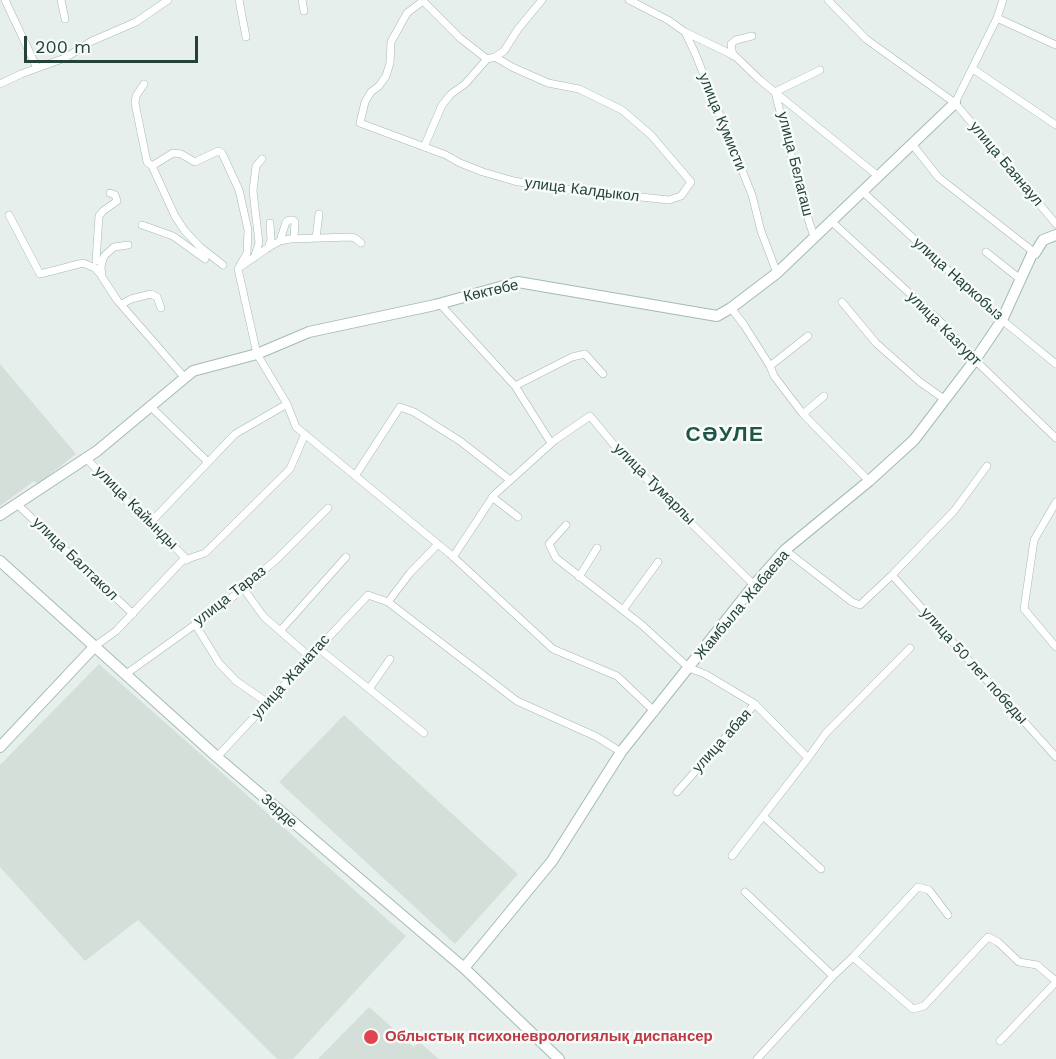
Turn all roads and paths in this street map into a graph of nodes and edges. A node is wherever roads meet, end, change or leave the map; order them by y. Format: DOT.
graph roads {
  1 [pos="5,0"];
  2 [pos="61,0"];
  3 [pos="168,0"];
  4 [pos="239,0"];
  5 [pos="302,0"];
  6 [pos="542,0"];
  7 [pos="629,0"];
  8 [pos="828,0"];
  9 [pos="1003,0"];
  10 [pos="423,1"];
  11 [pos="304,11"];
  12 [pos="997,18"];
  13 [pos="65,19"];
  14 [pos="685,32"];
  15 [pos="752,36"];
  16 [pos="246,37"];
  17 [pos="1056,45"];
  18 [pos="733,56"];
  19 [pos="495,57"];
  20 [pos="487,59"];
  21 [pos="37,68"];
  22 [pos="973,69"];
  23 [pos="820,70"];
  24 [pos="0,84"];
  25 [pos="144,84"];
  26 [pos="776,92"];
  27 [pos="955,103"];
  28 [pos="1056,125"];
  29 [pos="912,144"];
  30 [pos="424,147"];
  31 [pos="262,159"];
  32 [pos="152,166"];
  33 [pos="879,176"];
  34 [pos="862,191"];
  35 [pos="110,193"];
  36 [pos="319,214"];
  37 [pos="9,215"];
  38 [pos="831,221"];
  39 [pos="270,223"];
  40 [pos="1056,224"];
  41 [pos="142,225"];
  42 [pos="1056,235"];
  43 [pos="814,237"];
  44 [pos="294,238"];
  45 [pos="316,238"];
  46 [pos="280,241"];
  47 [pos="361,243"];
  48 [pos="128,244"];
  49 [pos="268,248"];
  50 [pos="987,252"];
  51 [pos="1035,253"];
  52 [pos="254,258"];
  53 [pos="205,259"];
  54 [pos="96,261"];
  55 [pos="223,265"];
  56 [pos="238,269"];
  57 [pos="777,273"];
  58 [pos="102,277"];
  59 [pos="1020,279"];
  60 [pos="842,302"];
  61 [pos="122,304"];
  62 [pos="440,304"];
  63 [pos="161,308"];
  64 [pos="730,308"];
  65 [pos="1002,320"];
  66 [pos="808,336"];
  67 [pos="257,354"];
  68 [pos="975,360"];
  69 [pos="1056,364"];
  70 [pos="770,366"];
  71 [pos="603,374"];
  72 [pos="185,378"];
  73 [pos="515,386"];
  74 [pos="824,396"];
  75 [pos="944,399"];
  76 [pos="287,404"];
  77 [pos="150,406"];
  78 [pos="803,414"];
  79 [pos="305,434"];
  80 [pos="1056,438"];
  81 [pos="551,443"];
  82 [pos="85,457"];
  83 [pos="208,462"];
  84 [pos="987,466"];
  85 [pos="355,476"];
  86 [pos="510,480"];
  87 [pos="869,481"];
  88 [pos="492,497"];
  89 [pos="1056,502"];
  90 [pos="17,504"];
  91 [pos="327,508"];
  92 [pos="0,515"];
  93 [pos="518,517"];
  94 [pos="151,522"];
  95 [pos="566,525"];
  96 [pos="438,544"];
  97 [pos="597,548"];
  98 [pos="785,550"];
  99 [pos="346,557"];
  100 [pos="453,557"];
  101 [pos="187,560"];
  102 [pos="0,561"];
  103 [pos="658,562"];
  104 [pos="892,575"];
  105 [pos="579,577"];
  106 [pos="754,585"];
  107 [pos="243,588"];
  108 [pos="388,602"];
  109 [pos="622,610"];
  110 [pos="133,614"];
  111 [pos="195,624"];
  112 [pos="280,631"];
  113 [pos="95,646"];
  114 [pos="1056,647"];
  115 [pos="318,648"];
  116 [pos="910,648"];
  117 [pos="310,657"];
  118 [pos="390,659"];
  119 [pos="689,668"];
  120 [pos="126,674"];
  121 [pos="369,689"];
  122 [pos="268,703"];
  123 [pos="755,704"];
  124 [pos="655,712"];
  125 [pos="424,733"];
  126 [pos="0,747"];
  127 [pos="621,752"];
  128 [pos="1056,757"];
  129 [pos="217,758"];
  130 [pos="808,758"];
  131 [pos="677,792"];
  132 [pos="763,816"];
  133 [pos="732,856"];
  134 [pos="821,869"];
  135 [pos="745,892"];
  136 [pos="948,915"];
  137 [pos="853,957"];
  138 [pos="464,968"];
  139 [pos="833,976"];
  140 [pos="1056,982"];
  141 [pos="1000,1041"];
  142 [pos="559,1059"];
  143 [pos="758,1059"];
  1 -- 21 [label="street"];
  2 -- 13 [label="street"];
  3 -- 21 [label="street"];
  4 -- 16 [label="street"];
  5 -- 11 [label="street"];
  6 -- 19 [label="street"];
  7 -- 14 [label="street"];
  8 -- 27 [label="street, улица Баянаул"];
  9 -- 12 [label="street"];
  10 -- 20 [label="street"];
  10 -- 30 [label="street, улица Калдыкол"];
  12 -- 17 [label="street"];
  12 -- 22 [label="street"];
  14 -- 18 [label="street, улица Белагаш"];
  14 -- 57 [label="street, улица Кумисти"];
  15 -- 18 [label="street"];
  18 -- 26 [label="street, улица Белагаш"];
  19 -- 20 [label="street"];
  19 -- 30 [label="street, улица Калдыкол"];
  20 -- 30 [label="street"];
  21 -- 24 [label="street"];
  22 -- 27 [label="street"];
  22 -- 28 [label="street"];
  23 -- 26 [label="street, улица Белагаш"];
  25 -- 32 [label="street"];
  26 -- 33 [label="street, улица Белагаш"];
  26 -- 43 [label="street, улица Белагаш"];
  27 -- 29 [label="street, Көктөбе"];
  27 -- 40 [label="street, улица Баянаул"];
  29 -- 33 [label="street, Көктөбе"];
  29 -- 51 [label="street"];
  31 -- 52 [label="street"];
  32 -- 55 [label="street"];
  32 -- 56 [label="street"];
  33 -- 34 [label="street, Көктөбе"];
  34 -- 38 [label="street, Көктөбе"];
  34 -- 65 [label="street, улица Наркобыз"];
  35 -- 54 [label="street"];
  36 -- 45 [label="street"];
  37 -- 58 [label="street"];
  38 -- 43 [label="street, Көктөбе"];
  38 -- 68 [label="street, улица Казгурт"];
  39 -- 49 [label="street"];
  41 -- 53 [label="street"];
  42 -- 51 [label="street, Жамбыла Жабаева"];
  43 -- 57 [label="street, Көктөбе"];
  44 -- 45 [label="street"];
  44 -- 46 [label="street"];
  44 -- 46 [label="street"];
  45 -- 47 [label="street"];
  46 -- 49 [label="street"];
  48 -- 58 [label="street"];
  49 -- 52 [label="street"];
  50 -- 59 [label="street"];
  51 -- 59 [label="street, Жамбыла Жабаева"];
  52 -- 56 [label="street"];
  56 -- 67 [label="street"];
  57 -- 64 [label="street, Көктөбе"];
  58 -- 61 [label="street"];
  59 -- 65 [label="street, Жамбыла Жабаева"];
  60 -- 75 [label="street"];
  61 -- 63 [label="street"];
  61 -- 72 [label="street"];
  62 -- 64 [label="street, Көктөбе"];
  62 -- 67 [label="street, Көктөбе"];
  62 -- 73 [label="street"];
  64 -- 70 [label="street"];
  65 -- 68 [label="street, Жамбыла Жабаева"];
  65 -- 69 [label="street, улица Наркобыз"];
  66 -- 70 [label="street"];
  67 -- 72 [label="street, Көктөбе"];
  67 -- 76 [label="street"];
  68 -- 75 [label="street, Жамбыла Жабаева"];
  68 -- 80 [label="street, улица Казгурт"];
  70 -- 78 [label="street"];
  71 -- 73 [label="street"];
  72 -- 77 [label="street, Көктөбе"];
  73 -- 81 [label="street"];
  74 -- 78 [label="street"];
  75 -- 87 [label="street, Жамбыла Жабаева"];
  76 -- 79 [label="street"];
  76 -- 83 [label="street"];
  77 -- 82 [label="street, Көктөбе"];
  77 -- 83 [label="street"];
  78 -- 87 [label="street"];
  79 -- 85 [label="street"];
  79 -- 101 [label="street"];
  81 -- 86 [label="street, улица Тумарлы"];
  81 -- 106 [label="street, улица Тумарлы"];
  82 -- 90 [label="street, Көктөбе"];
  82 -- 94 [label="street, улица Кайынды"];
  83 -- 94 [label="street"];
  84 -- 104 [label="street"];
  85 -- 86 [label="street"];
  85 -- 96 [label="street"];
  86 -- 88 [label="street, улица Тумарлы"];
  87 -- 98 [label="street, Жамбыла Жабаева"];
  88 -- 93 [label="street"];
  88 -- 100 [label="street, улица Тумарлы"];
  89 -- 114 [label="street"];
  90 -- 92 [label="street, Көктөбе"];
  90 -- 110 [label="street, улица Балтакол"];
  91 -- 107 [label="street, улица Тараз"];
  94 -- 101 [label="street, улица Кайынды"];
  95 -- 105 [label="street"];
  96 -- 100 [label="street"];
  96 -- 108 [label="street"];
  97 -- 105 [label="street"];
  98 -- 104 [label="street"];
  98 -- 106 [label="street, Жамбыла Жабаева"];
  99 -- 112 [label="street"];
  100 -- 124 [label="street"];
  101 -- 110 [label="street"];
  102 -- 113 [label="street, Зерде"];
  103 -- 109 [label="street"];
  104 -- 128 [label="street, улица 50 лет победы"];
  105 -- 109 [label="street"];
  106 -- 119 [label="street, Жамбыла Жабаева"];
  107 -- 111 [label="street, улица Тараз"];
  107 -- 112 [label="street"];
  108 -- 115 [label="street, улица Жанатас"];
  108 -- 127 [label="street"];
  109 -- 119 [label="street"];
  110 -- 113 [label="street"];
  111 -- 120 [label="street, улица Тараз"];
  111 -- 122 [label="street"];
  112 -- 117 [label="street"];
  113 -- 120 [label="street, Зерде"];
  113 -- 126 [label="street"];
  115 -- 117 [label="street, улица Жанатас"];
  115 -- 121 [label="street"];
  116 -- 130 [label="street"];
  117 -- 122 [label="street, улица Жанатас"];
  118 -- 121 [label="street"];
  119 -- 123 [label="street"];
  119 -- 124 [label="street, Жамбыла Жабаева"];
  120 -- 129 [label="street, Зерде"];
  121 -- 125 [label="street"];
  122 -- 129 [label="street, улица Жанатас"];
  123 -- 130 [label="street, улица абая"];
  123 -- 131 [label="street, улица абая"];
  124 -- 127 [label="street, Жамбыла Жабаева"];
  127 -- 138 [label="street, Жамбыла Жабаева"];
  129 -- 138 [label="street, Зерде"];
  130 -- 132 [label="street"];
  132 -- 133 [label="street"];
  132 -- 134 [label="street"];
  135 -- 139 [label="street"];
  136 -- 137 [label="street"];
  137 -- 139 [label="street"];
  137 -- 140 [label="street"];
  138 -- 142 [label="street, Зерде"];
  139 -- 143 [label="street"];
  140 -- 141 [label="street"];
}
